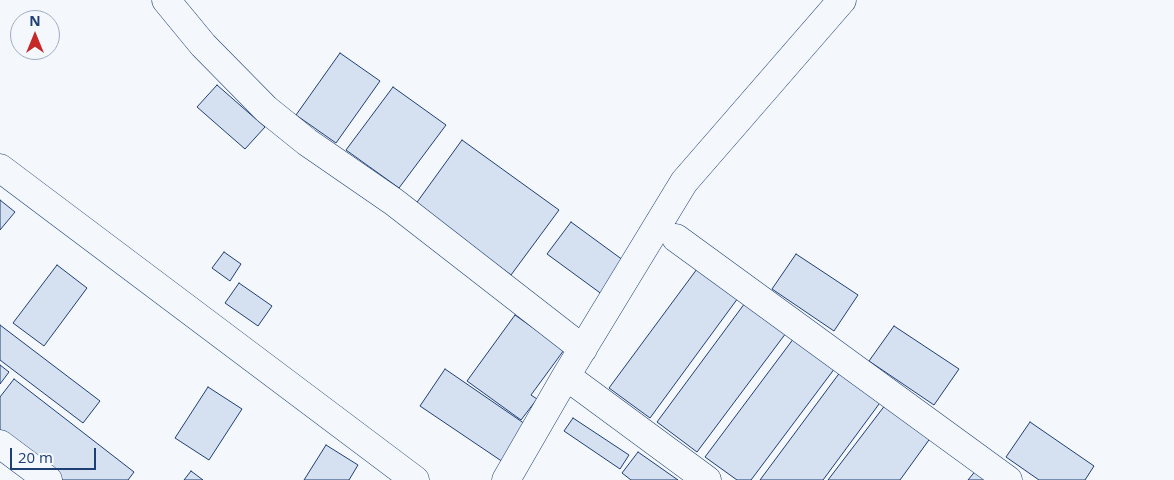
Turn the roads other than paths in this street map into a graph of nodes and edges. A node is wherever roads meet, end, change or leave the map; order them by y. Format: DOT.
graph roads {
  1 [pos="166,0"];
  2 [pos="842,0"];
  3 [pos="0,168"];
  4 [pos="676,238"];
  5 [pos="583,349"];
  6 [pos="566,376"];
  7 [pos="0,444"];
  8 [pos="48,480"];
  9 [pos="415,480"];
  10 [pos="506,480"];
  11 [pos="707,480"];
  12 [pos="1008,480"];
  1 -- 5 [label="street"];
  2 -- 5 [label="street"];
  3 -- 9 [label="street"];
  4 -- 12 [label="street"];
  5 -- 6 [label="street"];
  6 -- 10 [label="street"];
  6 -- 11 [label="street"];
  7 -- 8 [label="street"];
}
